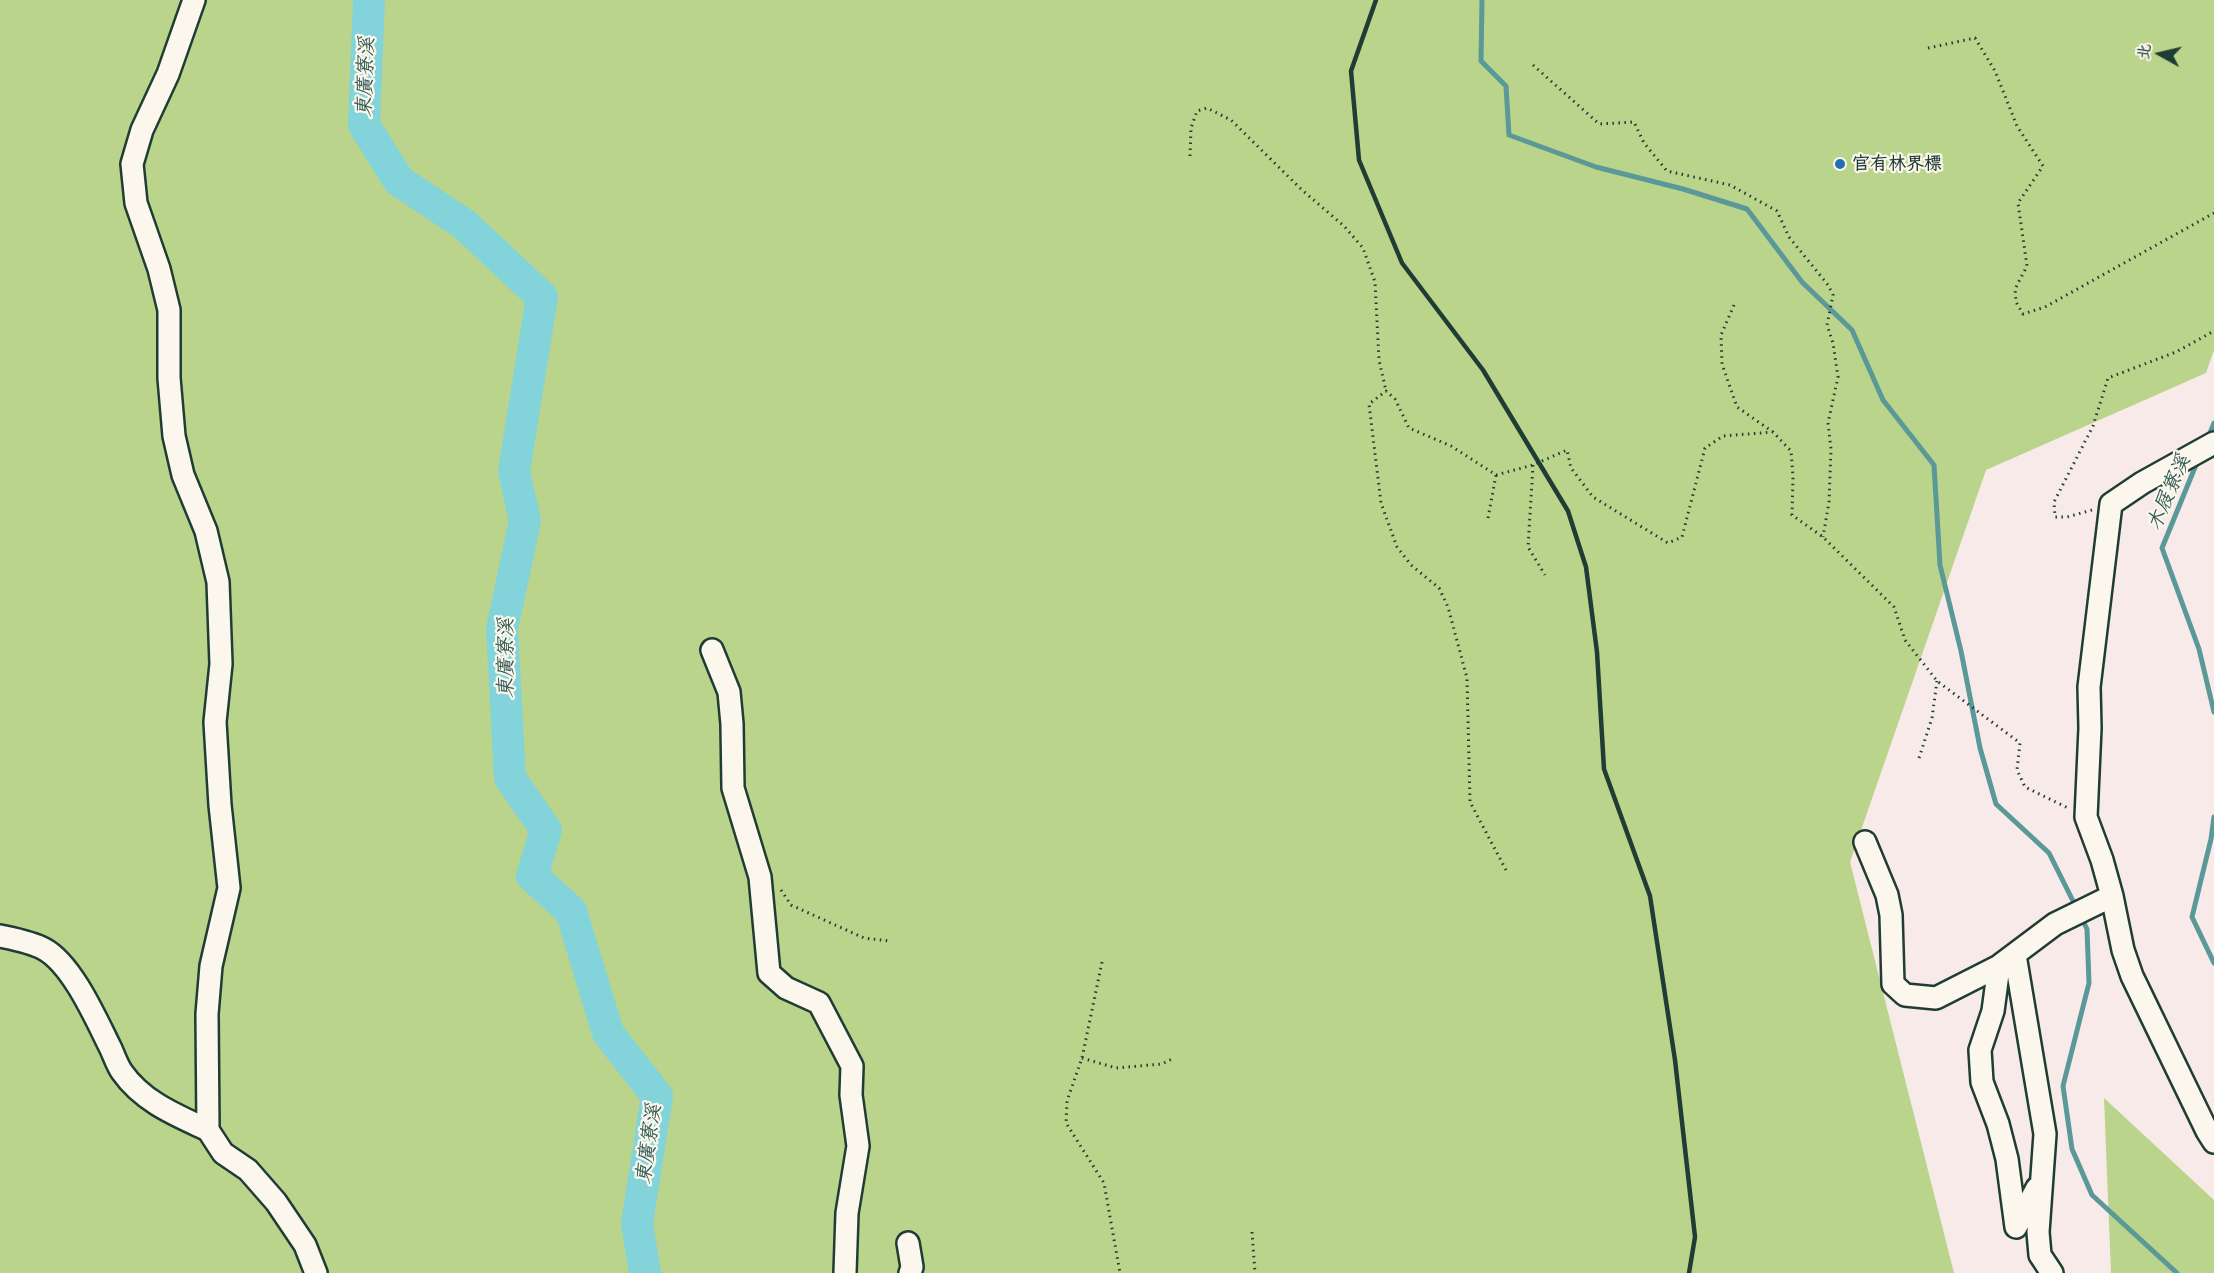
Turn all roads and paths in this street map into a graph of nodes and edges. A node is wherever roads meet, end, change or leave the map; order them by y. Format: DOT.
graph roads {
  1 [pos="194,0"];
  2 [pos="1928,48"];
  3 [pos="1533,65"];
  4 [pos="1190,156"];
  5 [pos="2214,213"];
  6 [pos="1734,306"];
  7 [pos="2214,331"];
  8 [pos="1386,391"];
  9 [pos="1773,432"];
  10 [pos="2214,442"];
  11 [pos="1533,465"];
  12 [pos="1496,475"];
  13 [pos="2110,504"];
  14 [pos="1488,518"];
  15 [pos="1823,537"];
  16 [pos="1545,575"];
  17 [pos="712,650"];
  18 [pos="1937,681"];
  19 [pos="1919,758"];
  20 [pos="2086,817"];
  21 [pos="1865,842"];
  22 [pos="1506,870"];
  23 [pos="760,877"];
  24 [pos="2112,896"];
  25 [pos="0,936"];
  26 [pos="889,941"];
  27 [pos="2007,960"];
  28 [pos="1102,962"];
  29 [pos="1083,1058"];
  30 [pos="1172,1059"];
  31 [pos="208,1130"];
  32 [pos="2214,1142"];
  33 [pos="2040,1182"];
  34 [pos="1252,1232"];
  35 [pos="908,1243"];
  36 [pos="316,1273"];
  37 [pos="845,1273"];
  38 [pos="910,1273"];
  39 [pos="1120,1273"];
  40 [pos="1255,1273"];
  41 [pos="2052,1273"];
  1 -- 31 [label="street"];
  2 -- 5 [label="path"];
  3 -- 15 [label="path"];
  4 -- 8 [label="path"];
  6 -- 9 [label="path"];
  7 -- 13 [label="path"];
  8 -- 12 [label="path"];
  8 -- 22 [label="path"];
  9 -- 11 [label="path"];
  9 -- 15 [label="path"];
  10 -- 13 [label="street"];
  11 -- 12 [label="path"];
  11 -- 16 [label="path"];
  12 -- 14 [label="path"];
  13 -- 20 [label="street"];
  15 -- 18 [label="path"];
  17 -- 23 [label="street"];
  18 -- 19 [label="path"];
  18 -- 20 [label="path"];
  20 -- 24 [label="street"];
  21 -- 27 [label="street"];
  23 -- 26 [label="path"];
  23 -- 37 [label="street"];
  24 -- 27 [label="street"];
  24 -- 32 [label="street"];
  25 -- 31 [label="street"];
  27 -- 33 [label="street"];
  27 -- 33 [label="street"];
  28 -- 29 [label="path"];
  29 -- 30 [label="path"];
  29 -- 39 [label="path"];
  31 -- 36 [label="street"];
  33 -- 41 [label="street"];
  34 -- 40 [label="path"];
  35 -- 38 [label="street"];
}
